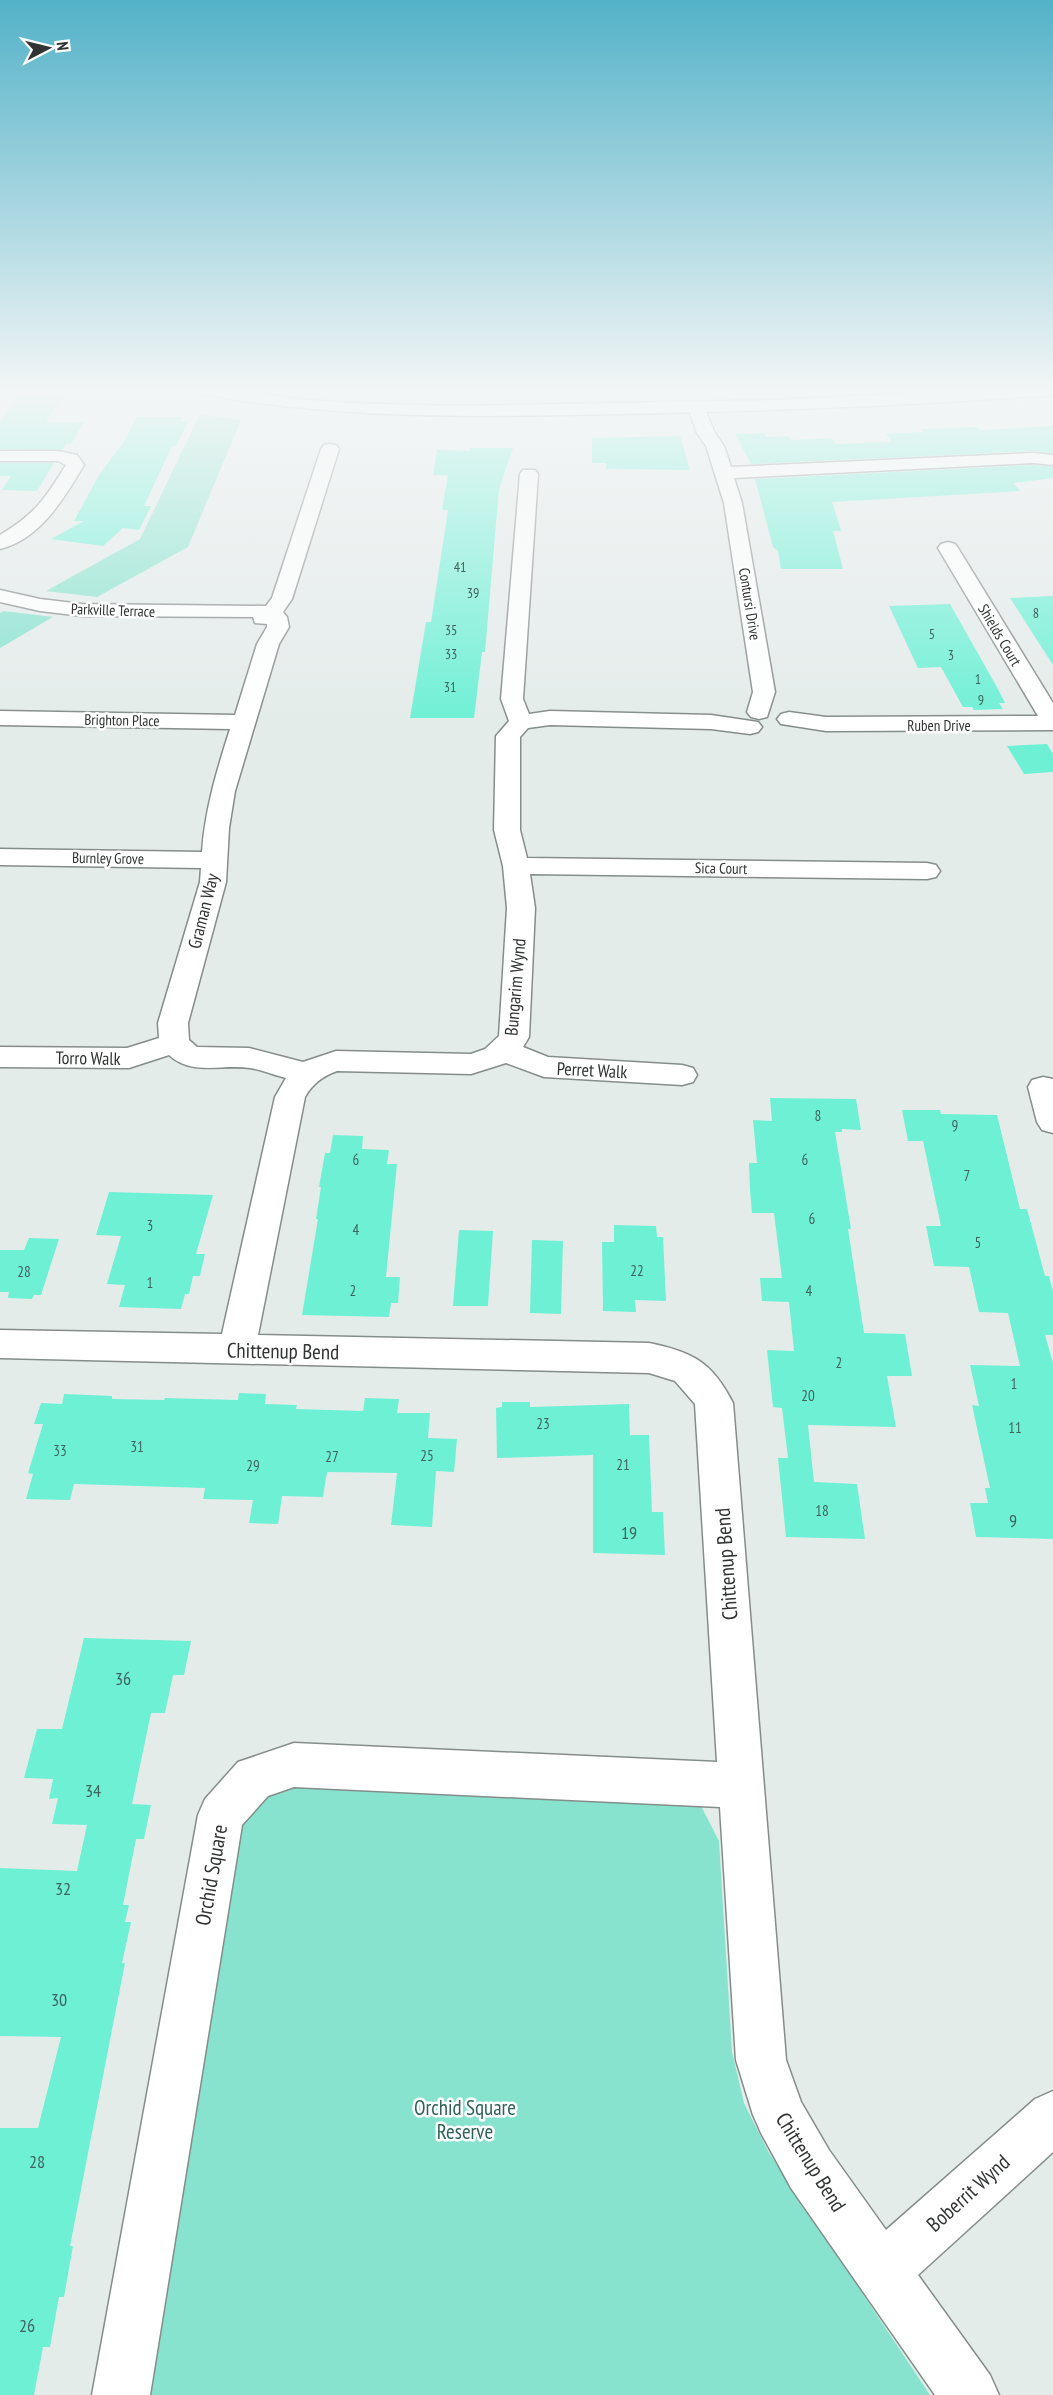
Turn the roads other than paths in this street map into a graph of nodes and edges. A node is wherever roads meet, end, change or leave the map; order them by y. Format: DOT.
graph roads {
  1 [pos="54,500"];
  2 [pos="314,500"];
  3 [pos="527,500"];
  4 [pos="732,500"];
  5 [pos="0,543"];
  6 [pos="948,548"];
  7 [pos="0,596"];
  8 [pos="267,625"];
  9 [pos="0,718"];
  10 [pos="769,719"];
  11 [pos="244,722"];
  12 [pos="521,722"];
  13 [pos="1053,723"];
  14 [pos="0,857"];
  15 [pos="215,860"];
  16 [pos="516,866"];
  17 [pos="927,871"];
  18 [pos="174,1043"];
  19 [pos="505,1051"];
  20 [pos="0,1057"];
  21 [pos="306,1073"];
  22 [pos="682,1075"];
  23 [pos="1042,1087"];
  24 [pos="1053,1122"];
  25 [pos="0,1344"];
  26 [pos="237,1350"];
  27 [pos="742,1786"];
  28 [pos="1053,2117"];
  29 [pos="883,2270"];
  30 [pos="121,2395"];
  31 [pos="970,2395"];
  1 -- 5 [label="street"];
  2 -- 8 [label="street, Graman Way"];
  3 -- 12 [label="street"];
  4 -- 10 [label="street, Contursi Drive"];
  6 -- 13 [label="street, Shields Court"];
  7 -- 8 [label="street, Parkville Terrace"];
  8 -- 11 [label="street, Graman Way"];
  9 -- 11 [label="street, Brighton Place"];
  10 -- 12 [label="street, Ruben Drive"];
  10 -- 13 [label="street, Ruben Drive"];
  11 -- 15 [label="street, Graman Way"];
  12 -- 16 [label="street, Bungarim Wynd"];
  14 -- 15 [label="street, Burnley Grove"];
  15 -- 18 [label="street, Graman Way"];
  16 -- 17 [label="street, Sica Court"];
  16 -- 19 [label="street, Bungarim Wynd"];
  18 -- 20 [label="street, Torro Walk"];
  18 -- 21 [label="street"];
  19 -- 21 [label="street, Bungarim Wynd"];
  19 -- 22 [label="street, Perret Walk"];
  21 -- 26 [label="street"];
  23 -- 24 [label="street"];
  25 -- 26 [label="street, Chittenup Bend"];
  26 -- 27 [label="street, Chittenup Bend"];
  27 -- 29 [label="street, Chittenup Bend"];
  27 -- 30 [label="street, Orchid Square"];
  28 -- 29 [label="street, Boberrit Wynd"];
  29 -- 31 [label="street, Chittenup Bend"];
}
